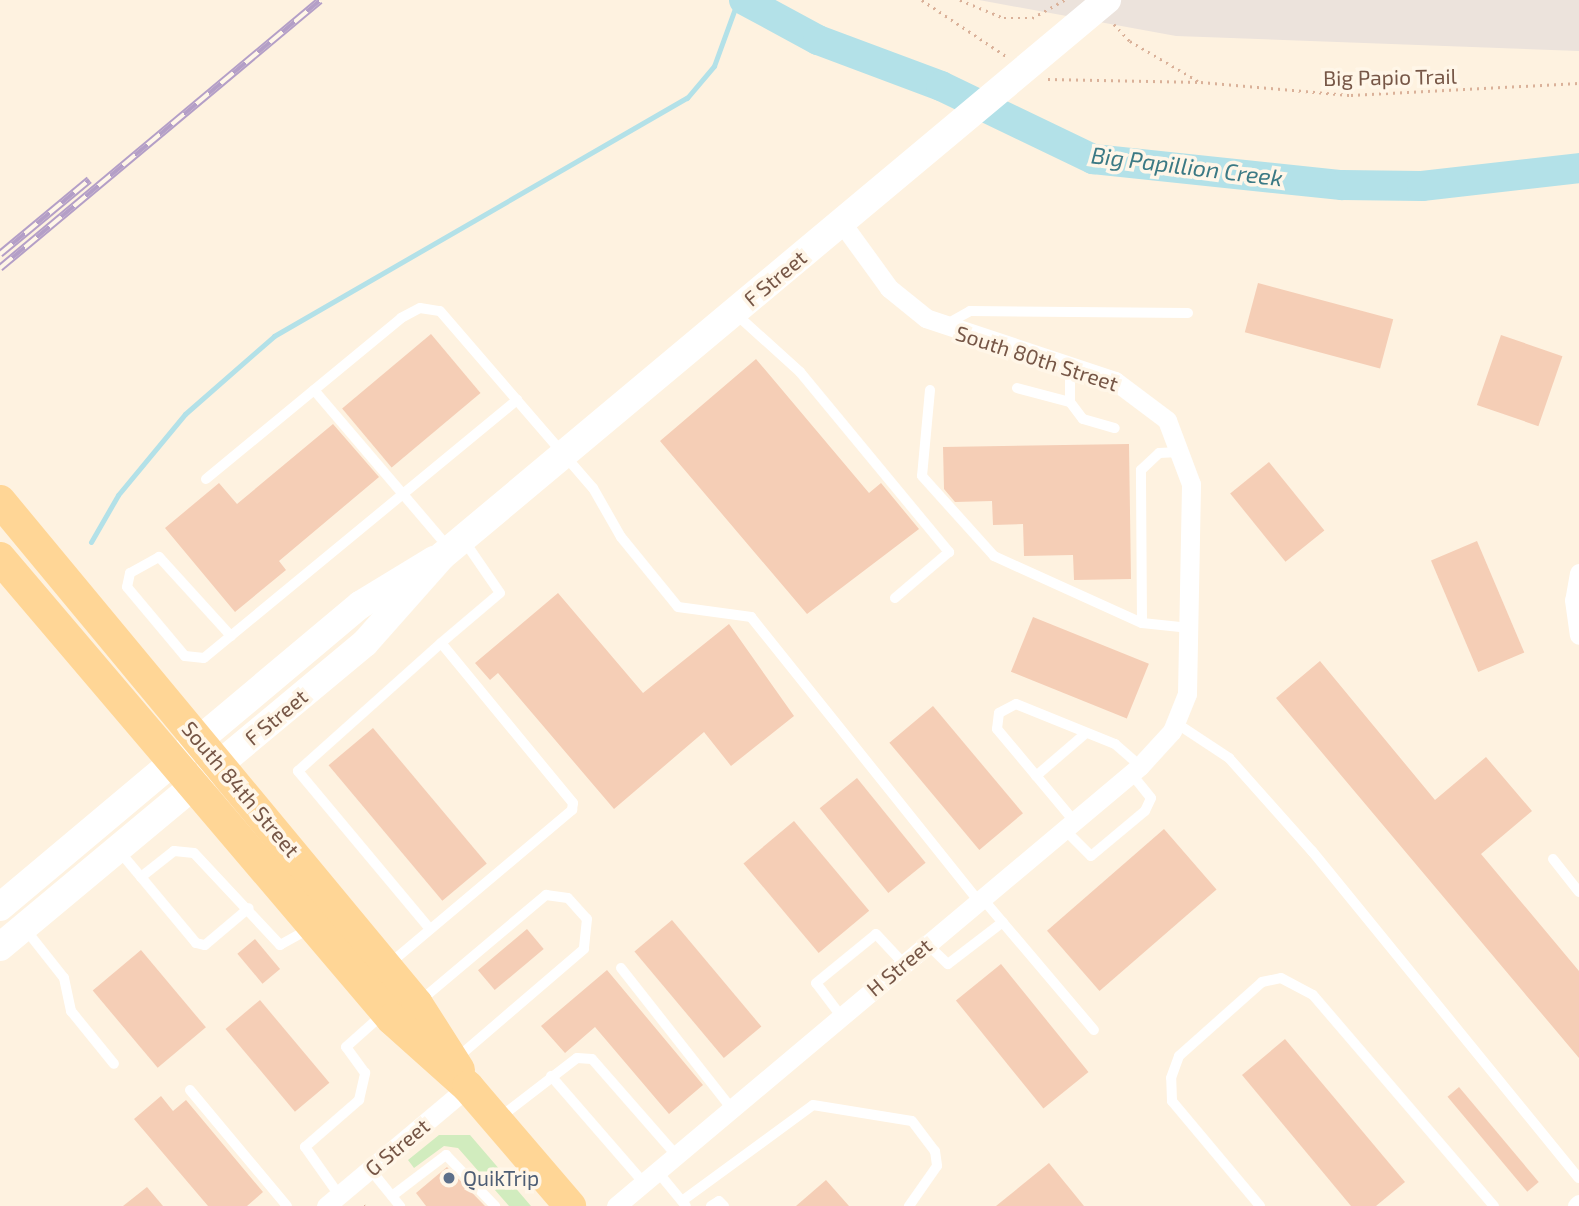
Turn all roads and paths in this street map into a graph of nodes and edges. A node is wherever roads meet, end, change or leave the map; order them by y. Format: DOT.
graph roads {
  1 [pos="960,0"];
  2 [pos="1065,0"];
  3 [pos="1108,9"];
  4 [pos="1579,83"];
  5 [pos="841,222"];
  6 [pos="734,312"];
  7 [pos="1188,313"];
  8 [pos="942,327"];
  9 [pos="1070,367"];
  10 [pos="1017,388"];
  11 [pos="314,390"];
  12 [pos="930,390"];
  13 [pos="517,400"];
  14 [pos="1070,402"];
  15 [pos="1115,428"];
  16 [pos="1184,451"];
  17 [pos="564,454"];
  18 [pos="206,479"];
  19 [pos="401,494"];
  20 [pos="0,501"];
  21 [pos="452,548"];
  22 [pos="0,558"];
  23 [pos="1579,573"];
  24 [pos="895,598"];
  25 [pos="1142,623"];
  26 [pos="1190,628"];
  27 [pos="1579,635"];
  28 [pos="231,636"];
  29 [pos="440,643"];
  30 [pos="1176,723"];
  31 [pos="1086,733"];
  32 [pos="199,738"];
  33 [pos="172,761"];
  34 [pos="220,764"];
  35 [pos="1136,770"];
  36 [pos="1036,776"];
  37 [pos="193,786"];
  38 [pos="1069,825"];
  39 [pos="117,849"];
  40 [pos="1553,859"];
  41 [pos="141,877"];
  42 [pos="1579,892"];
  43 [pos="980,899"];
  44 [pos="336,906"];
  45 [pos="0,907"];
  46 [pos="248,908"];
  47 [pos="1003,922"];
  48 [pos="23,927"];
  49 [pos="311,927"];
  50 [pos="430,929"];
  51 [pos="927,943"];
  52 [pos="0,947"];
  53 [pos="903,963"];
  54 [pos="385,967"];
  55 [pos="621,968"];
  56 [pos="417,1004"];
  57 [pos="385,1012"];
  58 [pos="841,1016"];
  59 [pos="1094,1030"];
  60 [pos="114,1064"];
  61 [pos="461,1074"];
  62 [pos="551,1076"];
  63 [pos="190,1090"];
  64 [pos="732,1108"];
  65 [pos="496,1120"];
  66 [pos="676,1155"];
  67 [pos="370,1169"];
  68 [pos="651,1177"];
  69 [pos="1579,1178"];
  70 [pos="392,1196"];
  71 [pos="332,1200"];
  72 [pos="684,1204"];
  73 [pos="287,1206"];
  74 [pos="400,1206"];
  75 [pos="495,1206"];
  76 [pos="570,1206"];
  77 [pos="616,1206"];
  78 [pos="711,1206"];
  79 [pos="724,1206"];
  80 [pos="909,1206"];
  81 [pos="1260,1206"];
  82 [pos="1494,1206"];
  1 -- 2 [label="path"];
  3 -- 4 [label="path, Big Papio Trail"];
  3 -- 5 [label="street, F Street"];
  5 -- 6 [label="street, F Street"];
  5 -- 8 [label="street, South 80th Street"];
  6 -- 17 [label="street, F Street"];
  6 -- 24 [label="lane"];
  7 -- 8 [label="lane"];
  8 -- 9 [label="street, South 80th Street"];
  9 -- 14 [label="lane"];
  9 -- 16 [label="street, South 80th Street"];
  10 -- 14 [label="lane"];
  11 -- 13 [label="lane"];
  11 -- 18 [label="lane"];
  11 -- 19 [label="lane"];
  12 -- 25 [label="lane"];
  13 -- 17 [label="lane"];
  13 -- 19 [label="lane"];
  14 -- 15 [label="lane"];
  16 -- 25 [label="lane"];
  16 -- 26 [label="street, South 80th Street"];
  17 -- 21 [label="street, F Street"];
  17 -- 43 [label="lane"];
  19 -- 21 [label="lane"];
  19 -- 28 [label="lane"];
  20 -- 32 [label="main road, South 84th Street"];
  21 -- 29 [label="lane"];
  21 -- 32 [label="street, F Street"];
  21 -- 34 [label="street, F Street"];
  22 -- 33 [label="main road, South 84th Street"];
  23 -- 27 [label="street"];
  25 -- 26 [label="lane"];
  26 -- 30 [label="street, South 80th Street"];
  28 -- 28 [label="lane"];
  29 -- 50 [label="lane"];
  29 -- 50 [label="lane"];
  30 -- 35 [label="street, H Street"];
  30 -- 69 [label="lane"];
  31 -- 35 [label="lane"];
  31 -- 36 [label="lane"];
  31 -- 36 [label="lane"];
  32 -- 33 [label="street, F Street"];
  32 -- 34 [label="main road, South 84th Street"];
  33 -- 37 [label="main road, South 84th Street"];
  33 -- 45 [label="street, F Street"];
  34 -- 37 [label="street, F Street"];
  34 -- 44 [label="main road, South 84th Street"];
  35 -- 38 [label="street, H Street"];
  35 -- 38 [label="lane"];
  36 -- 38 [label="lane"];
  37 -- 39 [label="street, F Street"];
  37 -- 49 [label="main road, South 84th Street"];
  38 -- 43 [label="street, H Street"];
  39 -- 41 [label="lane"];
  39 -- 48 [label="street, F Street"];
  40 -- 42 [label="lane"];
  41 -- 46 [label="lane"];
  41 -- 46 [label="lane"];
  43 -- 47 [label="lane"];
  43 -- 51 [label="street, H Street"];
  44 -- 49 [label="lane"];
  44 -- 54 [label="main road, South 84th Street"];
  46 -- 49 [label="lane"];
  47 -- 51 [label="lane"];
  47 -- 59 [label="lane"];
  48 -- 52 [label="street, F Street"];
  48 -- 60 [label="lane"];
  49 -- 57 [label="main road, South 84th Street"];
  50 -- 54 [label="lane"];
  51 -- 53 [label="street, H Street"];
  53 -- 58 [label="street, H Street"];
  53 -- 58 [label="lane"];
  54 -- 56 [label="main road, South 84th Street"];
  55 -- 64 [label="lane"];
  56 -- 61 [label="main road, South 84th Street"];
  56 -- 61 [label="lane"];
  57 -- 61 [label="main road, South 84th Street"];
  57 -- 71 [label="lane"];
  58 -- 64 [label="street, H Street"];
  61 -- 65 [label="main road, South 84th Street"];
  61 -- 67 [label="street, G Street"];
  62 -- 65 [label="lane"];
  62 -- 66 [label="lane"];
  62 -- 68 [label="lane"];
  63 -- 73 [label="lane"];
  64 -- 66 [label="street, H Street"];
  65 -- 76 [label="main road, South 84th Street"];
  66 -- 68 [label="street, H Street"];
  67 -- 70 [label="lane"];
  67 -- 71 [label="street, G Street"];
  68 -- 72 [label="lane"];
  68 -- 77 [label="street, H Street"];
  70 -- 74 [label="lane"];
  70 -- 75 [label="lane"];
  72 -- 80 [label="lane"];
  78 -- 79 [label="lane"];
  81 -- 82 [label="lane"];
}
